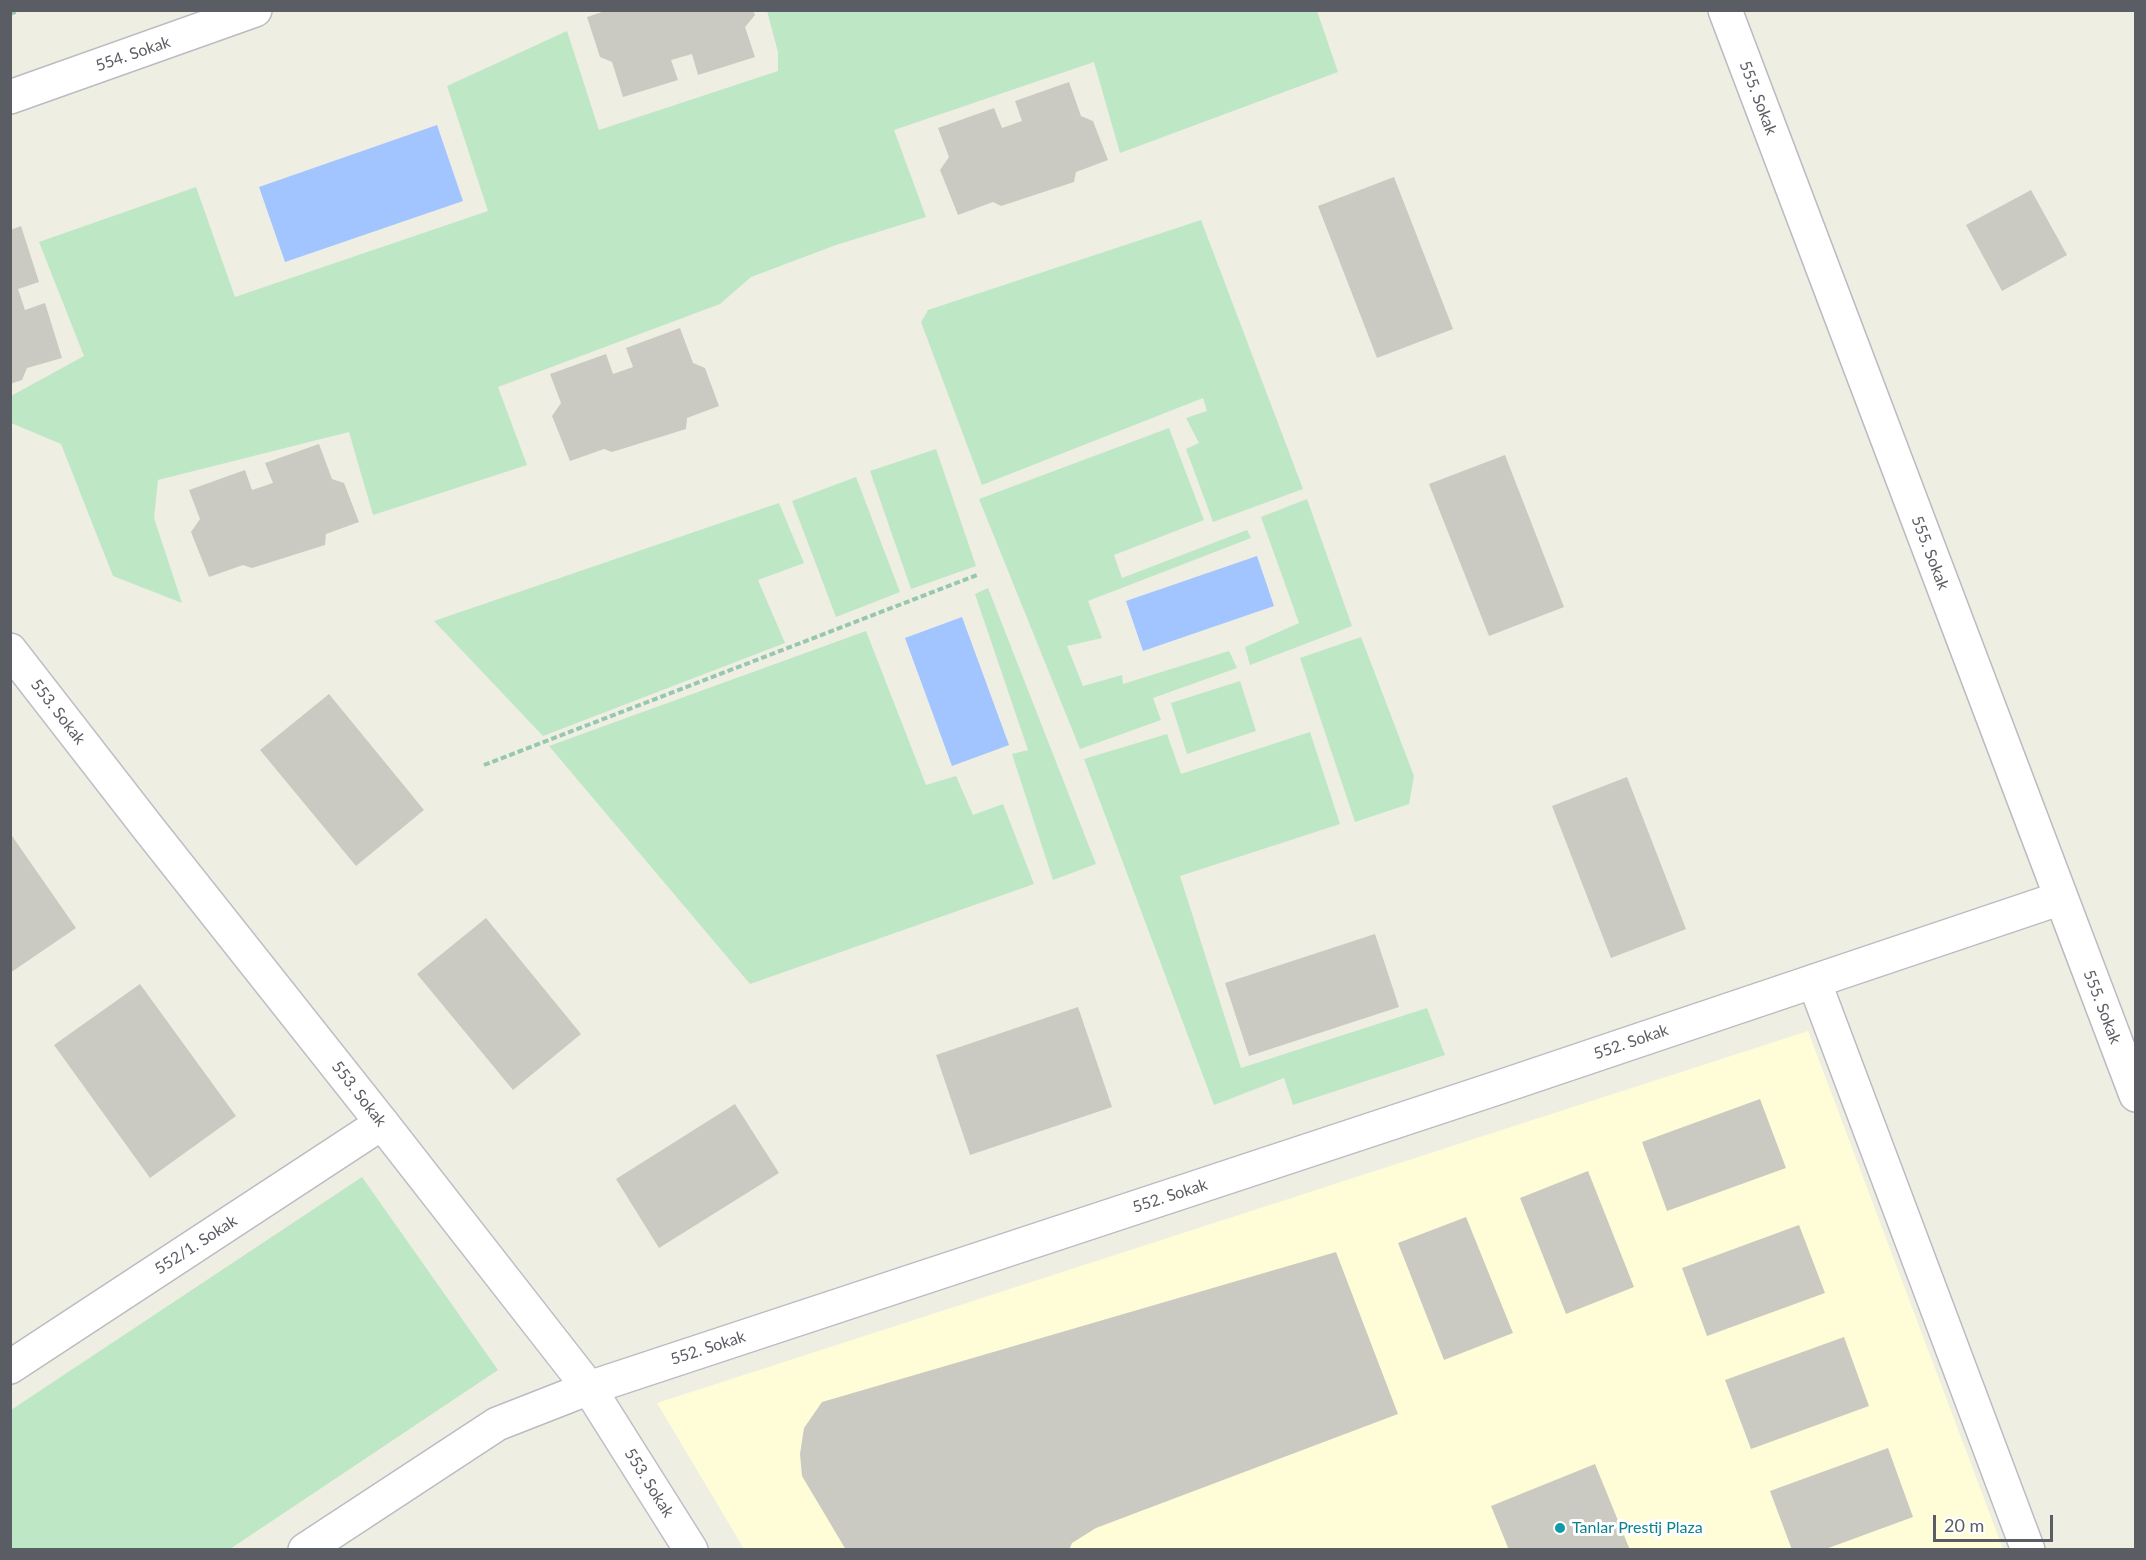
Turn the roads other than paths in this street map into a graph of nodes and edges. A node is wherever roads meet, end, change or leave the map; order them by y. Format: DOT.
graph roads {
  1 [pos="255,10"];
  2 [pos="1725,10"];
  3 [pos="10,97"];
  4 [pos="10,650"];
  5 [pos="2061,898"];
  6 [pos="1814,981"];
  7 [pos="2136,1095"];
  8 [pos="382,1123"];
  9 [pos="10,1366"];
  10 [pos="589,1388"];
  11 [pos="305,1550"];
  12 [pos="691,1550"];
  13 [pos="2028,1550"];
  1 -- 3 [label="street, 554. Sokak"];
  2 -- 5 [label="street, 555. Sokak"];
  4 -- 8 [label="street, 553. Sokak"];
  5 -- 6 [label="street, 552. Sokak"];
  5 -- 7 [label="street, 555. Sokak"];
  6 -- 10 [label="street, 552. Sokak"];
  6 -- 13 [label="street"];
  8 -- 9 [label="street, 552/1. Sokak"];
  8 -- 10 [label="street, 553. Sokak"];
  10 -- 11 [label="street, 552. Sokak"];
  10 -- 12 [label="street, 553. Sokak"];
}
